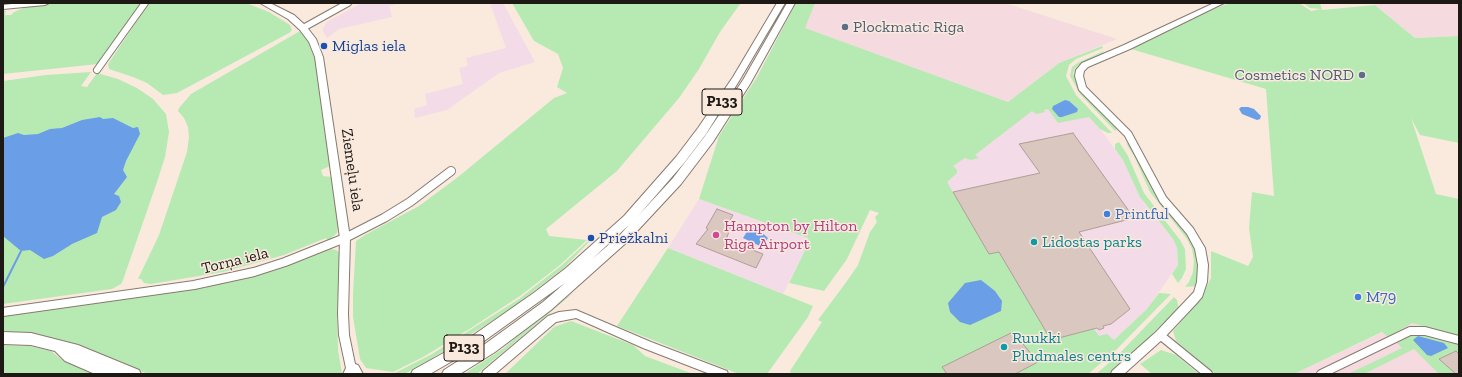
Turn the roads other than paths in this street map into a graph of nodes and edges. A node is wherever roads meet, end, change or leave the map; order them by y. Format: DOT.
graph roads {
  1 [pos="45,3"];
  2 [pos="145,3"];
  3 [pos="264,3"];
  4 [pos="348,3"];
  5 [pos="781,3"];
  6 [pos="791,3"];
  7 [pos="1220,3"];
  8 [pos="3,7"];
  9 [pos="303,28"];
  10 [pos="97,70"];
  11 [pos="451,171"];
  12 [pos="345,238"];
  13 [pos="3,312"];
  14 [pos="1160,335"];
  15 [pos="3,338"];
  16 [pos="1459,340"];
  17 [pos="59,346"];
  18 [pos="352,372"];
  19 [pos="110,374"];
  20 [pos="134,374"];
  21 [pos="418,374"];
  22 [pos="449,374"];
  23 [pos="487,374"];
  24 [pos="723,374"];
  25 [pos="1116,374"];
  26 [pos="1208,374"];
  27 [pos="1321,374"];
  1 -- 8 [label="street"];
  2 -- 10 [label="street"];
  3 -- 9 [label="street, Ziemeļu iela"];
  4 -- 9 [label="street"];
  5 -- 21 [label="main road, P133"];
  6 -- 22 [label="main road, P133"];
  7 -- 14 [label="street"];
  9 -- 12 [label="street, Ziemeļu iela"];
  11 -- 12 [label="street, Torņa iela"];
  12 -- 13 [label="street, Torņa iela"];
  12 -- 18 [label="street, Ziemeļu iela"];
  14 -- 25 [label="street"];
  14 -- 26 [label="street"];
  15 -- 17 [label="main road"];
  16 -- 27 [label="street"];
  17 -- 19 [label="main road"];
  17 -- 20 [label="main road"];
  23 -- 24 [label="street"];
}
